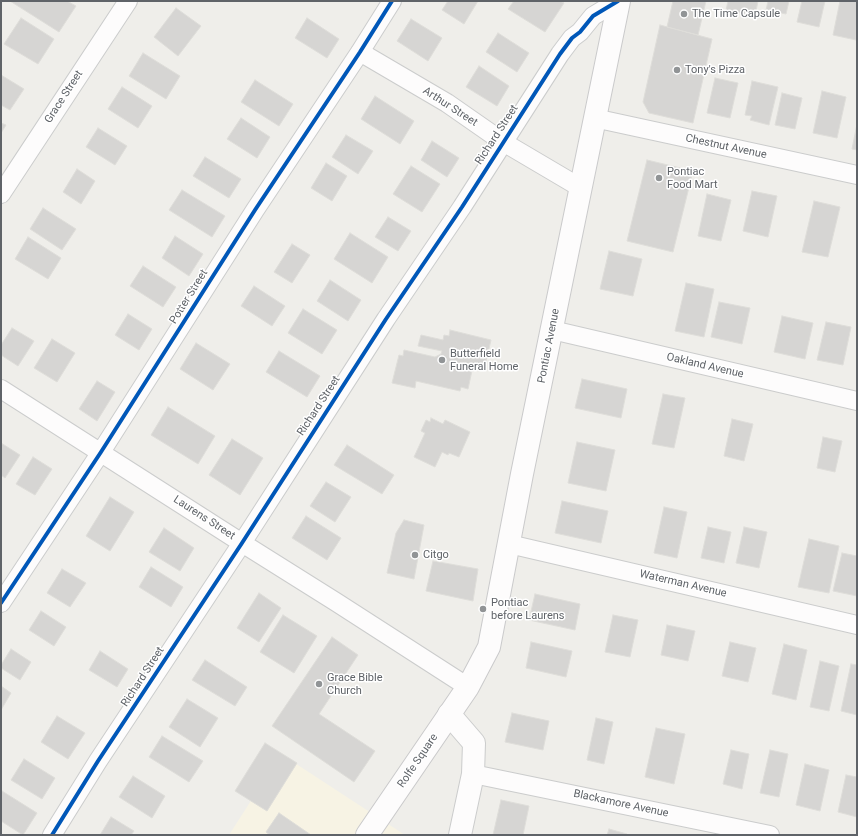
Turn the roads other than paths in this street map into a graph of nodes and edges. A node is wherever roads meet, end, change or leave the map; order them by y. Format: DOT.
graph roads {
  1 [pos="128,1"];
  2 [pos="392,1"];
  3 [pos="619,1"];
  4 [pos="360,52"];
  5 [pos="594,118"];
  6 [pos="503,142"];
  7 [pos="857,175"];
  8 [pos="581,188"];
  9 [pos="1,194"];
  10 [pos="552,330"];
  11 [pos="1,389"];
  12 [pos="857,401"];
  13 [pos="101,452"];
  14 [pos="242,543"];
  15 [pos="509,544"];
  16 [pos="1,603"];
  17 [pos="857,625"];
  18 [pos="468,687"];
  19 [pos="449,714"];
  20 [pos="473,774"];
  21 [pos="52,835"];
  22 [pos="368,835"];
  23 [pos="460,835"];
  24 [pos="770,835"];
  1 -- 9 [label="street, Grace Street"];
  2 -- 4 [label="street, Potter Street"];
  3 -- 5 [label="main road, Pontiac Avenue"];
  3 -- 6 [label="street, Richard Street"];
  4 -- 6 [label="street, Arthur Street"];
  4 -- 13 [label="street, Potter Street"];
  5 -- 7 [label="street, Chestnut Avenue"];
  5 -- 8 [label="main road, Pontiac Avenue"];
  6 -- 8 [label="street, Arthur Street"];
  6 -- 14 [label="street, Richard Street"];
  8 -- 10 [label="main road, Pontiac Avenue"];
  10 -- 12 [label="street, Oakland Avenue"];
  10 -- 15 [label="main road, Pontiac Avenue"];
  11 -- 13 [label="street, Laurens Street"];
  13 -- 14 [label="street, Laurens Street"];
  13 -- 16 [label="street, Potter Street"];
  14 -- 18 [label="street, Laurens Street"];
  14 -- 21 [label="street, Richard Street"];
  15 -- 17 [label="street, Waterman Avenue"];
  15 -- 18 [label="main road, Pontiac Avenue"];
  18 -- 19 [label="main road, Rolfe Square"];
  19 -- 20 [label="main road"];
  19 -- 22 [label="main road, Rolfe Square"];
  20 -- 23 [label="main road"];
  20 -- 24 [label="street, Blackamore Avenue"];
}
